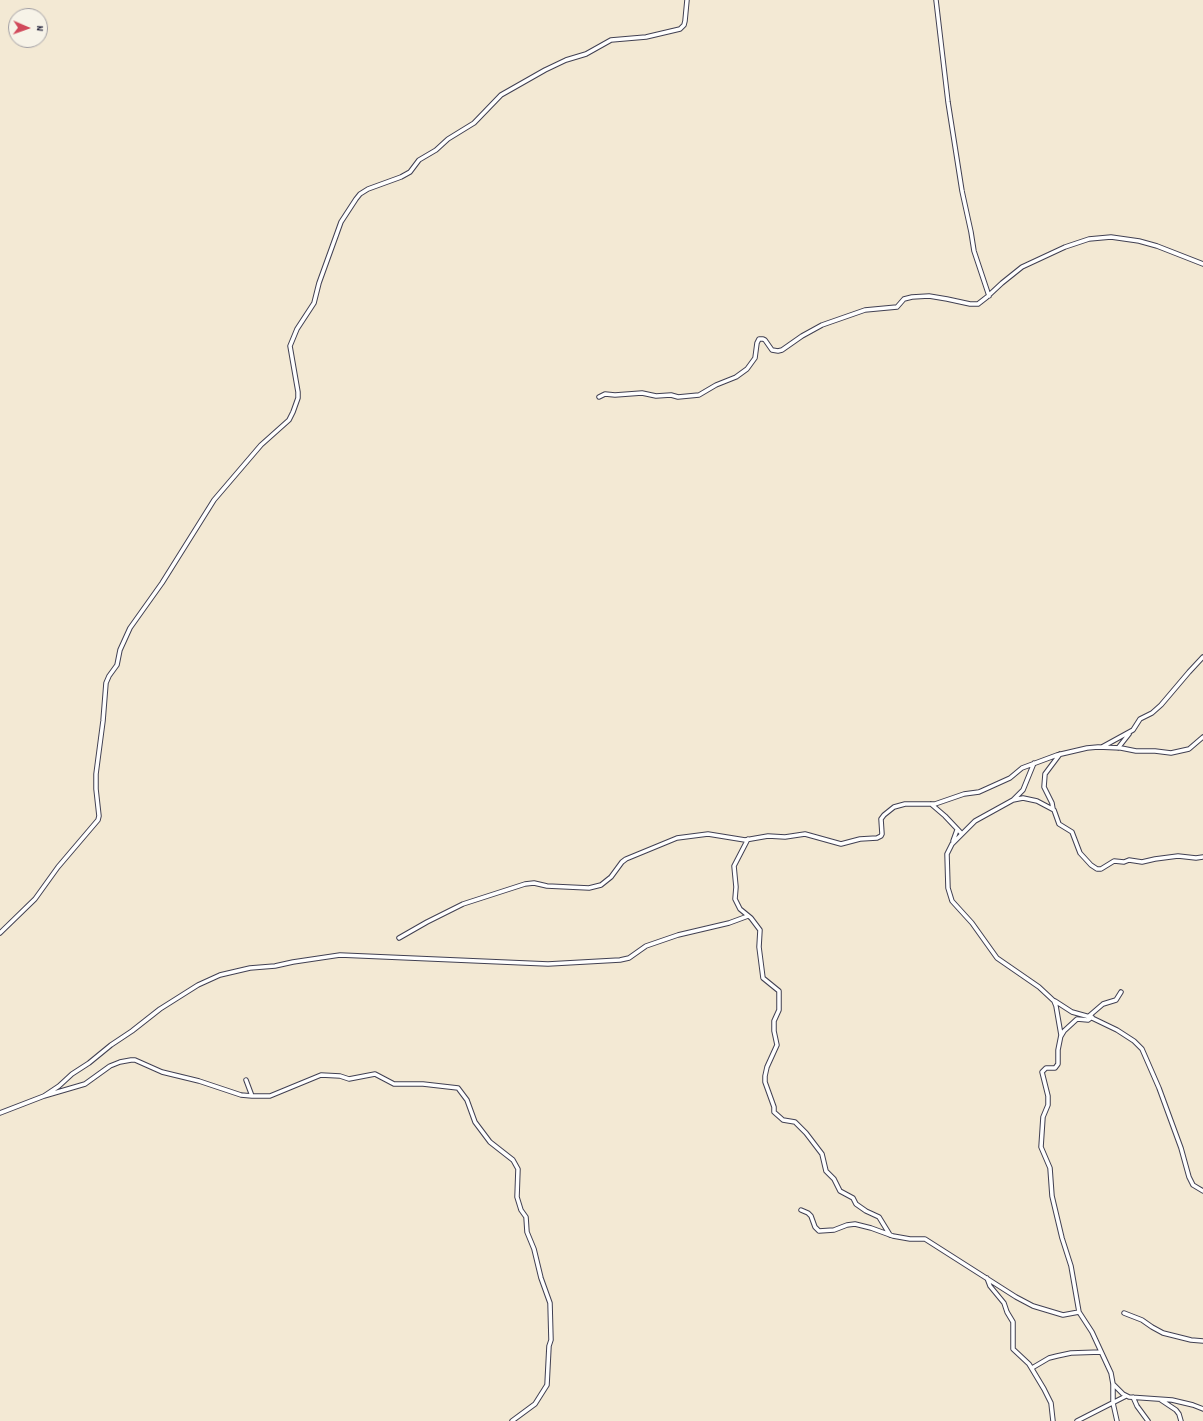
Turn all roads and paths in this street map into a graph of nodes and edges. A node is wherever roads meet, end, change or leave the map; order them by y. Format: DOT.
graph roads {
  1 [pos="687,0"];
  2 [pos="936,0"];
  3 [pos="1203,264"];
  4 [pos="989,296"];
  5 [pos="599,397"];
  6 [pos="1203,657"];
  7 [pos="1130,731"];
  8 [pos="1203,737"];
  9 [pos="1124,741"];
  10 [pos="1100,748"];
  11 [pos="1118,748"];
  12 [pos="1128,749"];
  13 [pos="1060,754"];
  14 [pos="1034,763"];
  15 [pos="1012,800"];
  16 [pos="931,804"];
  17 [pos="1054,810"];
  18 [pos="957,830"];
  19 [pos="962,834"];
  20 [pos="748,839"];
  21 [pos="952,844"];
  22 [pos="1203,858"];
  23 [pos="748,916"];
  24 [pos="0,933"];
  25 [pos="399,938"];
  26 [pos="1121,992"];
  27 [pos="1054,1001"];
  28 [pos="1090,1017"];
  29 [pos="1061,1036"];
  30 [pos="246,1080"];
  31 [pos="44,1096"];
  32 [pos="252,1096"];
  33 [pos="0,1113"];
  34 [pos="1203,1191"];
  35 [pos="801,1210"];
  36 [pos="890,1235"];
  37 [pos="987,1278"];
  38 [pos="1079,1312"];
  39 [pos="1124,1313"];
  40 [pos="1203,1341"];
  41 [pos="1101,1352"];
  42 [pos="1032,1368"];
  43 [pos="1113,1384"];
  44 [pos="1126,1396"];
  45 [pos="1133,1397"];
  46 [pos="1160,1399"];
  47 [pos="1113,1403"];
  48 [pos="1203,1409"];
  49 [pos="512,1421"];
  50 [pos="1053,1421"];
  51 [pos="1077,1421"];
  52 [pos="1117,1421"];
  53 [pos="1148,1421"];
  54 [pos="1181,1421"];
  1 -- 24 [label="street"];
  2 -- 4 [label="street"];
  3 -- 4 [label="street"];
  4 -- 5 [label="street"];
  6 -- 7 [label="street"];
  7 -- 9 [label="street"];
  7 -- 10 [label="street"];
  8 -- 12 [label="street"];
  9 -- 11 [label="street"];
  9 -- 12 [label="street"];
  10 -- 11 [label="street"];
  10 -- 13 [label="street"];
  11 -- 12 [label="street"];
  13 -- 14 [label="street"];
  13 -- 17 [label="street"];
  14 -- 15 [label="street"];
  14 -- 16 [label="street"];
  15 -- 17 [label="street"];
  15 -- 19 [label="street"];
  16 -- 18 [label="street"];
  16 -- 20 [label="street"];
  17 -- 22 [label="street"];
  18 -- 19 [label="street"];
  18 -- 21 [label="street"];
  19 -- 21 [label="street"];
  20 -- 23 [label="street"];
  20 -- 25 [label="street"];
  21 -- 27 [label="street"];
  23 -- 31 [label="street"];
  23 -- 36 [label="street"];
  26 -- 28 [label="street"];
  27 -- 28 [label="street"];
  27 -- 29 [label="street"];
  28 -- 29 [label="street"];
  28 -- 34 [label="street"];
  29 -- 38 [label="street"];
  30 -- 32 [label="street"];
  31 -- 32 [label="street"];
  31 -- 33 [label="street"];
  32 -- 49 [label="street"];
  35 -- 36 [label="street"];
  36 -- 37 [label="street"];
  37 -- 38 [label="street"];
  37 -- 42 [label="street"];
  38 -- 41 [label="street"];
  39 -- 40 [label="street"];
  41 -- 42 [label="street"];
  41 -- 43 [label="street"];
  42 -- 50 [label="street"];
  43 -- 44 [label="street"];
  43 -- 47 [label="street"];
  44 -- 45 [label="street"];
  44 -- 47 [label="street"];
  45 -- 46 [label="street"];
  45 -- 53 [label="street"];
  46 -- 48 [label="street"];
  46 -- 54 [label="street"];
  47 -- 51 [label="street"];
  47 -- 52 [label="street"];
}
